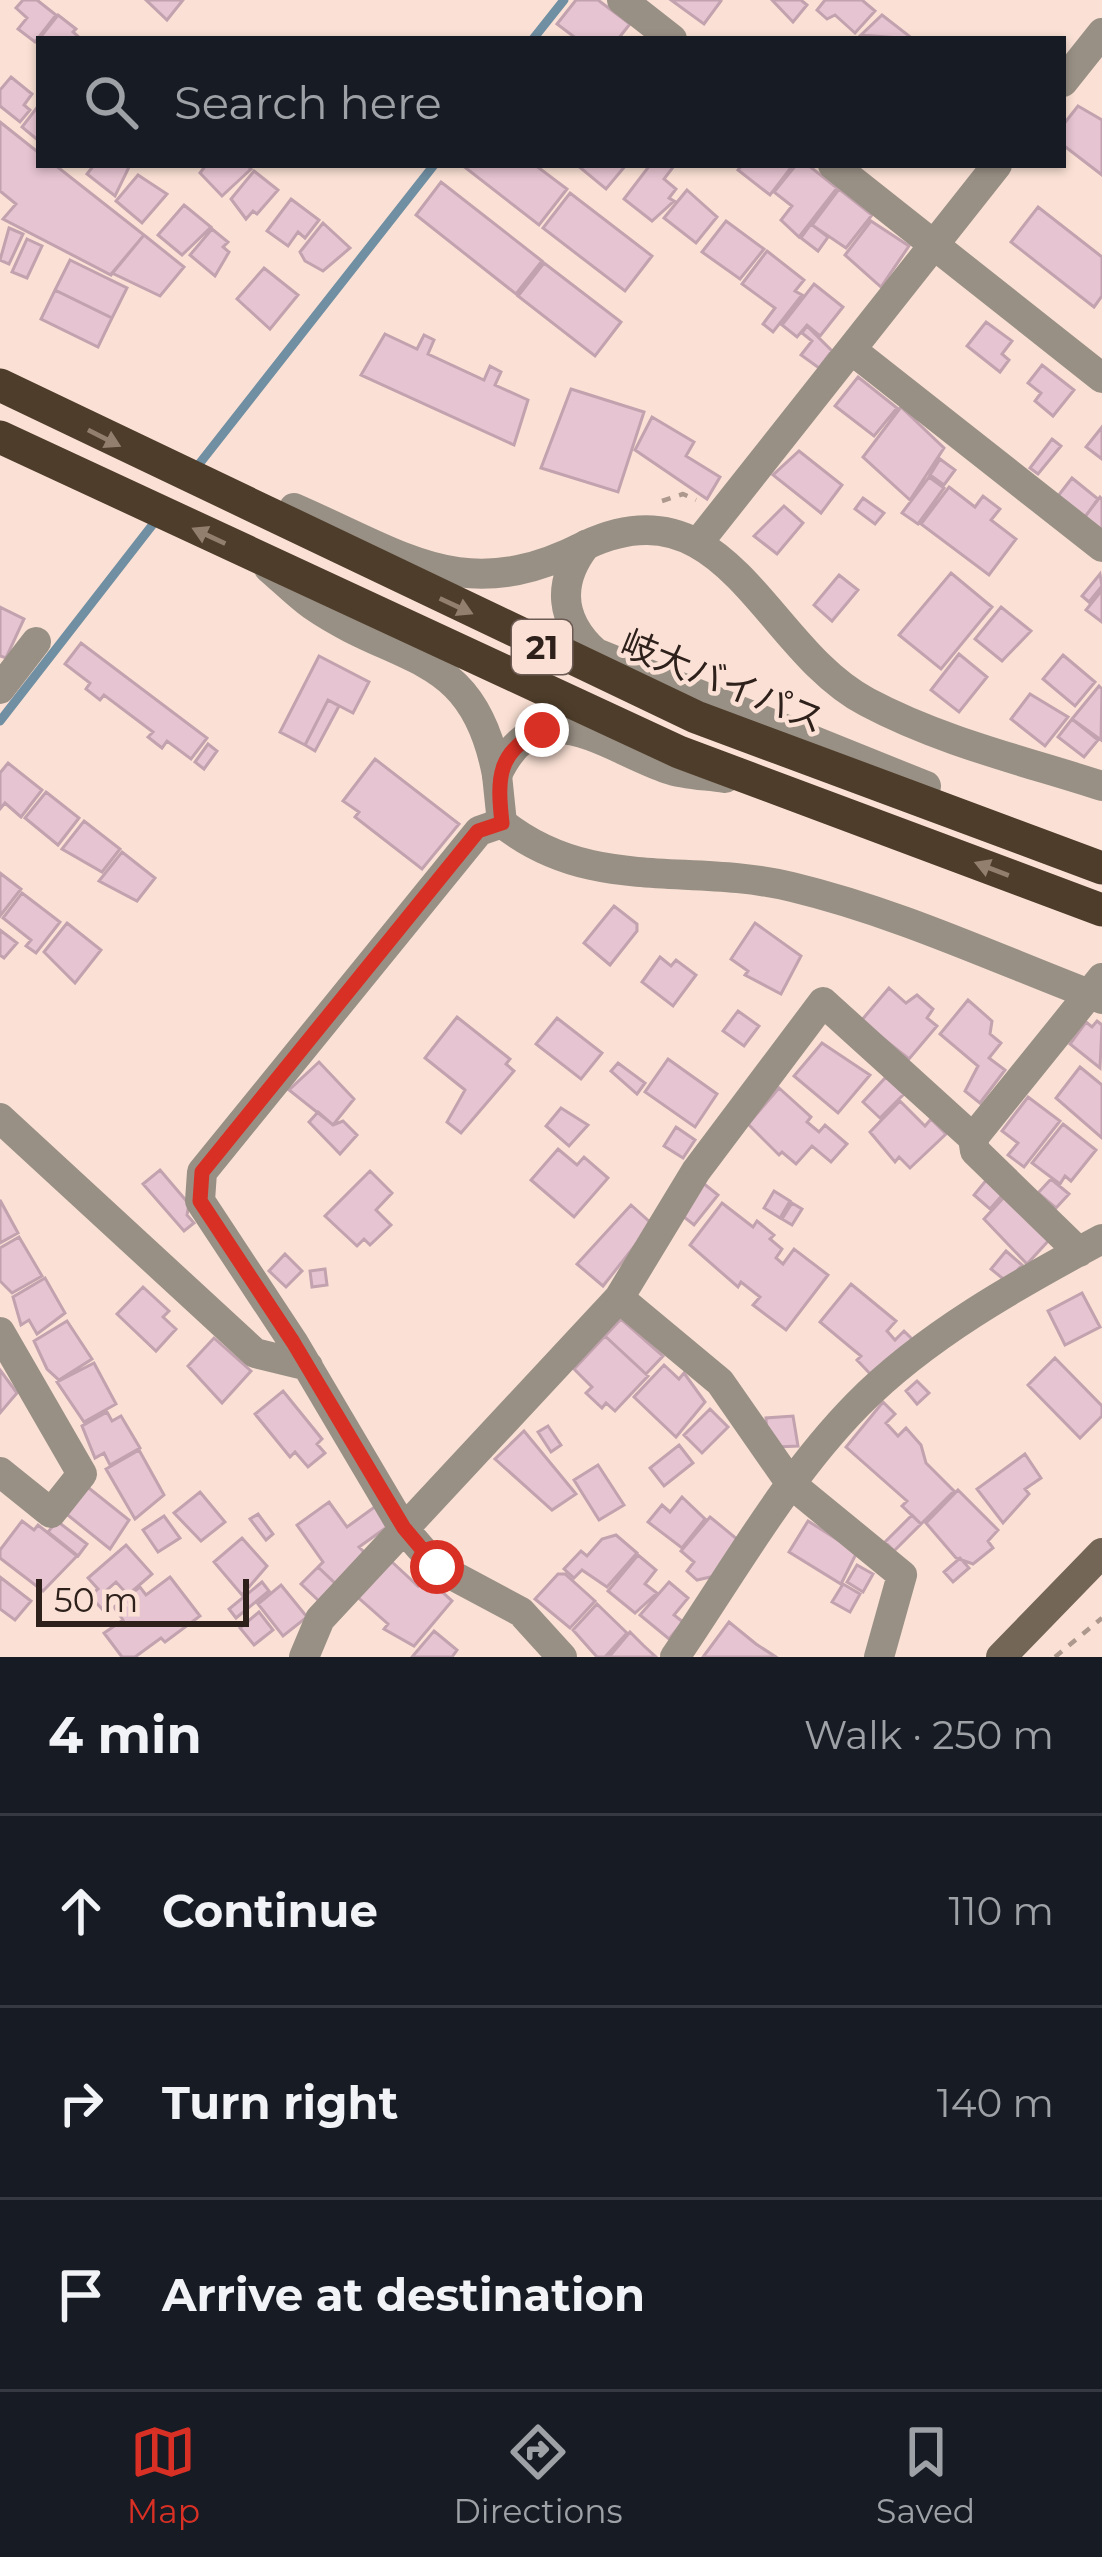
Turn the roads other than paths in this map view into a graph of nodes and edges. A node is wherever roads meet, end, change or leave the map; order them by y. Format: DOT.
graph roads {
  1 [pos="622,0"];
  2 [pos="1102,33"];
  3 [pos="668,36"];
  4 [pos="1066,78"];
  5 [pos="837,168"];
  6 [pos="995,168"];
  7 [pos="934,244"];
  8 [pos="853,350"];
  9 [pos="1102,378"];
  10 [pos="0,385"];
  11 [pos="0,437"];
  12 [pos="223,496"];
  13 [pos="698,543"];
  14 [pos="586,545"];
  15 [pos="1102,547"];
  16 [pos="256,557"];
  17 [pos="37,642"];
  18 [pos="0,688"];
  19 [pos="496,776"];
  20 [pos="760,782"];
  21 [pos="1102,787"];
  22 [pos="502,823"];
  23 [pos="1041,845"];
  24 [pos="1102,868"];
  25 [pos="1102,910"];
  26 [pos="1097,990"];
  27 [pos="0,1118"];
  28 [pos="973,1138"];
  29 [pos="1090,1245"];
  30 [pos="619,1298"];
  31 [pos="0,1332"];
  32 [pos="308,1366"];
  33 [pos="0,1472"];
  34 [pos="791,1484"];
  35 [pos="404,1528"];
  36 [pos="1102,1552"];
  37 [pos="304,1657"];
  38 [pos="562,1657"];
  39 [pos="675,1657"];
  40 [pos="879,1657"];
  41 [pos="1000,1657"];
  1 -- 3 [label="street"];
  2 -- 4 [label="street"];
  5 -- 7 [label="street"];
  6 -- 7 [label="street"];
  7 -- 8 [label="street"];
  7 -- 9 [label="street"];
  8 -- 13 [label="street"];
  8 -- 15 [label="street"];
  10 -- 12 [label="highway, 岐大バイパス / 21, one-way"];
  16 -- 11 [label="highway, 21, one-way"];
  12 -- 14 [label="street"];
  12 -- 23 [label="highway, 岐大バイパス / 21, one-way"];
  13 -- 14 [label="street"];
  13 -- 21 [label="street"];
  14 -- 23 [label="street"];
  16 -- 19 [label="street"];
  16 -- 20 [label="highway, 21"];
  17 -- 18 [label="street"];
  19 -- 20 [label="street"];
  19 -- 22 [label="street"];
  25 -- 20 [label="highway, 21, one-way"];
  22 -- 26 [label="street"];
  22 -- 32 [label="street"];
  23 -- 24 [label="highway, 岐大バイパス / 21"];
  26 -- 28 [label="street"];
  27 -- 32 [label="street"];
  28 -- 29 [label="street"];
  28 -- 30 [label="street"];
  29 -- 34 [label="street"];
  30 -- 34 [label="street"];
  30 -- 35 [label="street"];
  31 -- 33 [label="street"];
  32 -- 35 [label="street"];
  34 -- 39 [label="street"];
  34 -- 40 [label="street"];
  35 -- 37 [label="street"];
  35 -- 38 [label="street"];
  36 -- 41 [label="main road"];
}
